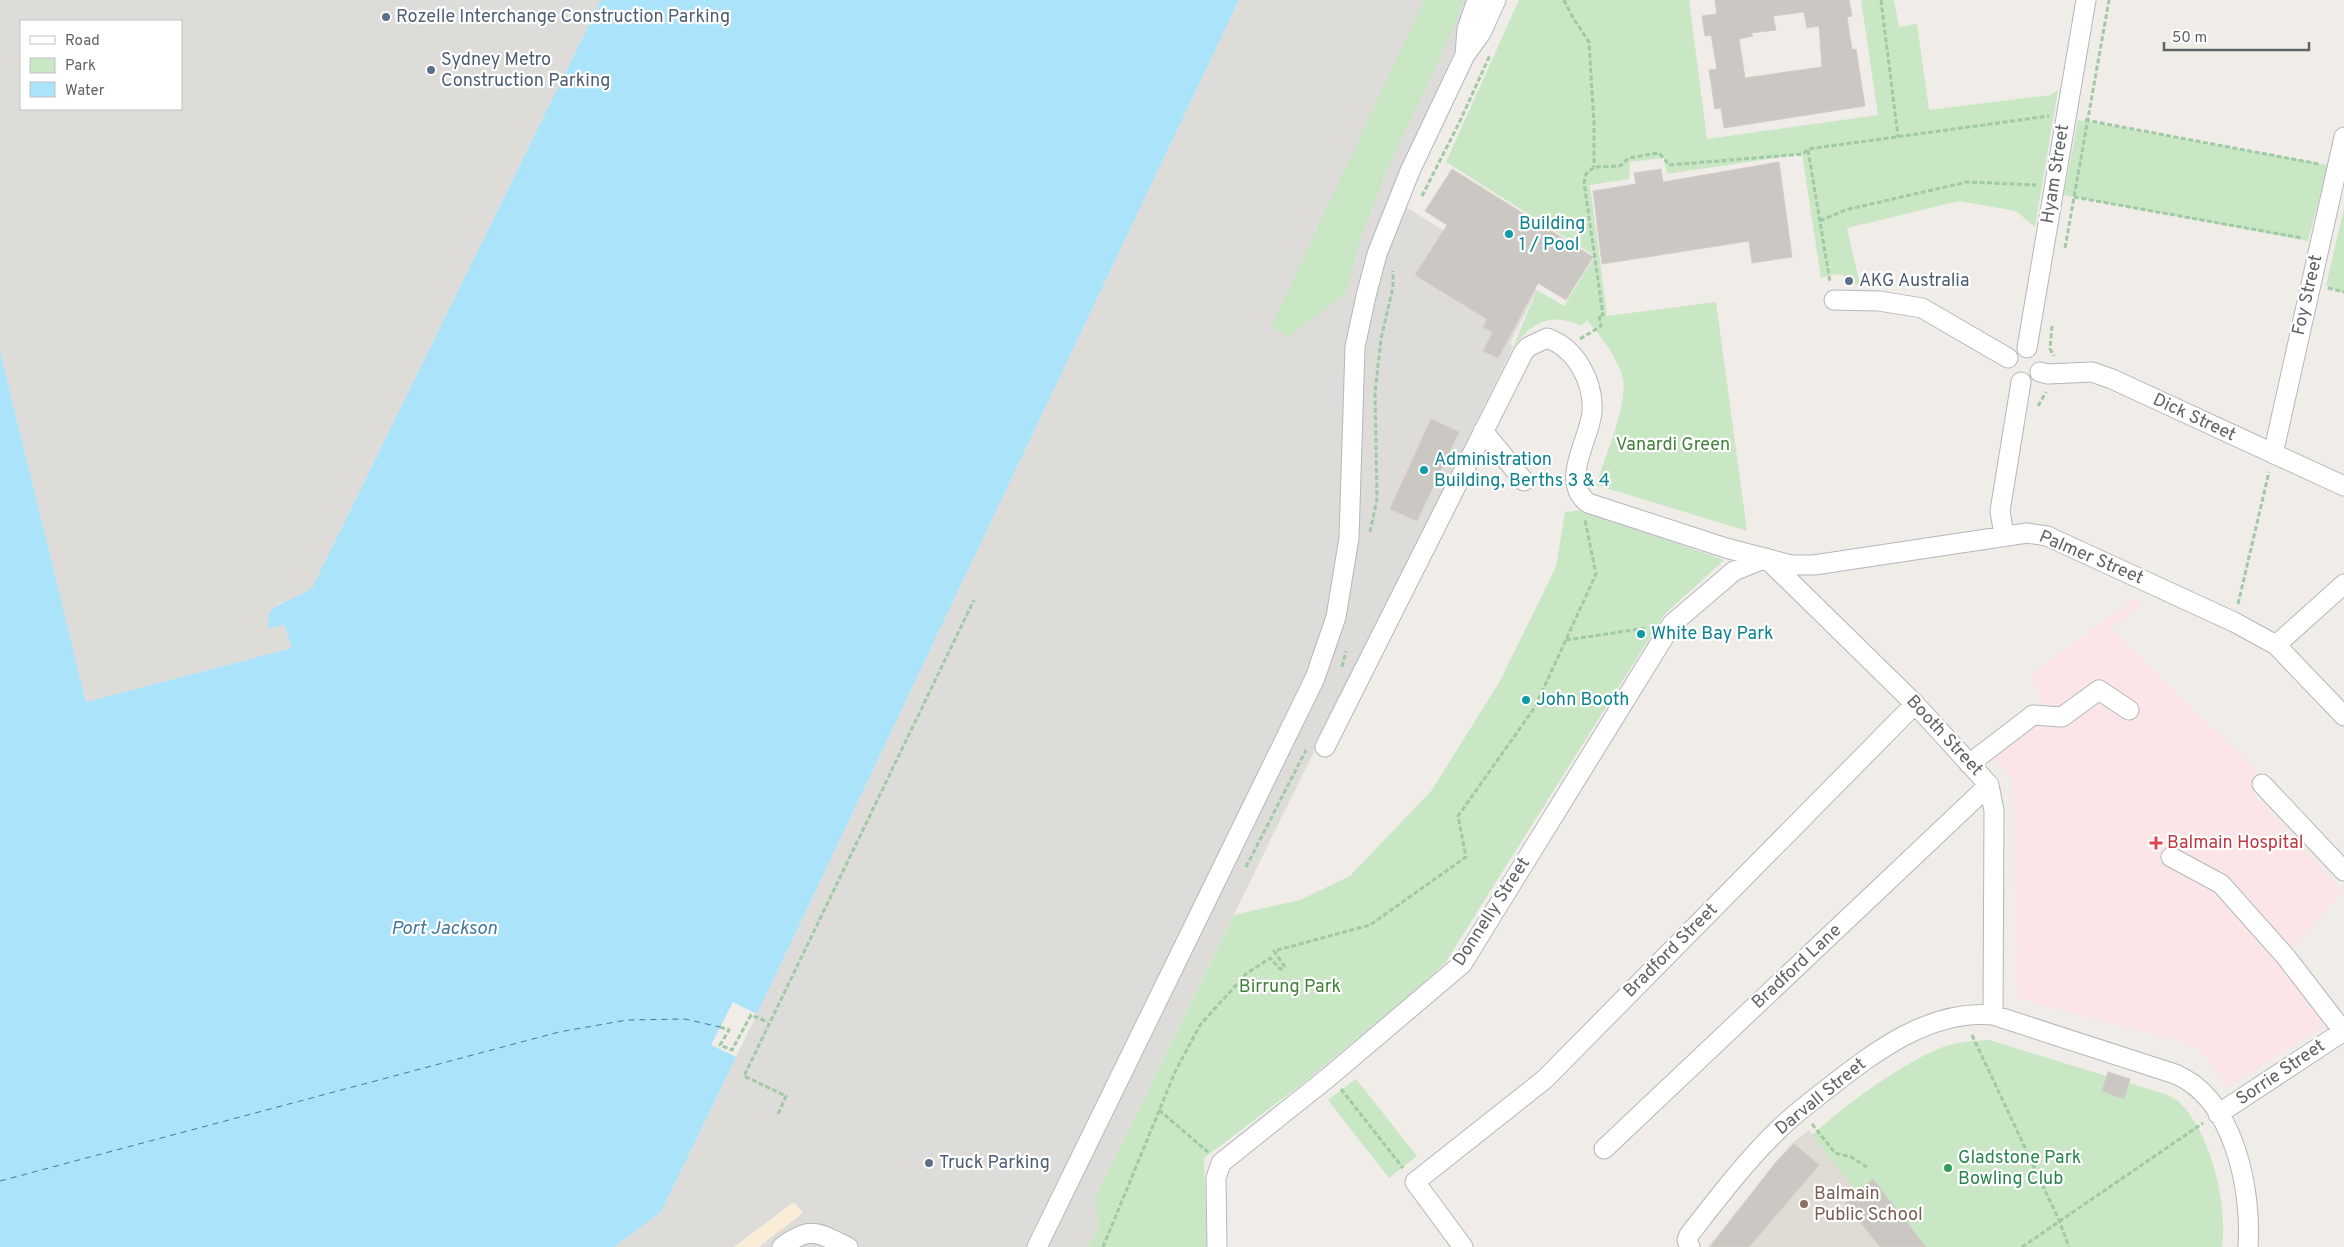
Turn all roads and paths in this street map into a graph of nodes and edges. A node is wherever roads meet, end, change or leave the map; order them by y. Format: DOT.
graph roads {
  1 [pos="1496,0"];
  2 [pos="1564,0"];
  3 [pos="1881,0"];
  4 [pos="2086,0"];
  5 [pos="2109,0"];
  6 [pos="1474,4"];
  7 [pos="1493,49"];
  8 [pos="1465,55"];
  9 [pos="2057,116"];
  10 [pos="2088,121"];
  11 [pos="2048,124"];
  12 [pos="1898,137"];
  13 [pos="2344,137"];
  14 [pos="1808,149"];
  15 [pos="1594,167"];
  16 [pos="2337,168"];
  17 [pos="2039,176"];
  18 [pos="2052,193"];
  19 [pos="2074,197"];
  20 [pos="1420,200"];
  21 [pos="1820,221"];
  22 [pos="2320,241"];
  23 [pos="2064,255"];
  24 [pos="1394,261"];
  25 [pos="1834,300"];
  26 [pos="2052,323"];
  27 [pos="2027,348"];
  28 [pos="1568,349"];
  29 [pos="2008,358"];
  30 [pos="2057,358"];
  31 [pos="2040,372"];
  32 [pos="2021,382"];
  33 [pos="1484,431"];
  34 [pos="2273,454"];
  35 [pos="1524,481"];
  36 [pos="2344,486"];
  37 [pos="1583,499"];
  38 [pos="2004,535"];
  39 [pos="1367,541"];
  40 [pos="1766,558"];
  41 [pos="2344,584"];
  42 [pos="974,600"];
  43 [pos="2234,622"];
  44 [pos="1672,624"];
  45 [pos="1566,640"];
  46 [pos="2276,645"];
  47 [pos="1346,650"];
  48 [pos="1340,677"];
  49 [pos="1915,704"];
  50 [pos="2129,710"];
  51 [pos="2344,716"];
  52 [pos="1316,748"];
  53 [pos="1969,764"];
  54 [pos="2262,784"];
  55 [pos="1989,785"];
  56 [pos="2171,857"];
  57 [pos="1245,869"];
  58 [pos="2344,870"];
  59 [pos="1993,1015"];
  60 [pos="768,1022"];
  61 [pos="720,1027"];
  62 [pos="2344,1031"];
  63 [pos="1972,1034"];
  64 [pos="1330,1076"];
  65 [pos="1159,1110"];
  66 [pos="778,1114"];
  67 [pos="2211,1119"];
  68 [pos="1812,1124"];
  69 [pos="1604,1149"];
  70 [pos="1222,1163"];
  71 [pos="1867,1166"];
  72 [pos="1415,1182"];
  73 [pos="2059,1220"];
  74 [pos="1453,1244"];
  75 [pos="1688,1244"];
  76 [pos="782,1247"];
  77 [pos="848,1247"];
  78 [pos="1037,1247"];
  79 [pos="1103,1247"];
  80 [pos="1217,1247"];
  81 [pos="2022,1247"];
  82 [pos="2069,1247"];
  83 [pos="2248,1247"];
  1 -- 8 [label="street"];
  2 -- 15 [label="path"];
  3 -- 12 [label="path"];
  4 -- 9 [label="street, Hyam Street"];
  5 -- 10 [label="path"];
  6 -- 8 [label="street"];
  7 -- 20 [label="path"];
  8 -- 78 [label="street"];
  9 -- 10 [label="path"];
  9 -- 11 [label="path"];
  9 -- 12 [label="path"];
  9 -- 18 [label="street, Hyam Street"];
  10 -- 16 [label="path"];
  10 -- 19 [label="path"];
  12 -- 14 [label="path"];
  13 -- 16 [label="street, Foy Street"];
  14 -- 15 [label="path"];
  14 -- 21 [label="path"];
  15 -- 28 [label="path"];
  16 -- 22 [label="street, Foy Street"];
  17 -- 21 [label="path"];
  18 -- 19 [label="path"];
  18 -- 27 [label="street, Hyam Street"];
  19 -- 22 [label="path"];
  19 -- 23 [label="path"];
  21 -- 25 [label="path"];
  22 -- 34 [label="street, Foy Street"];
  24 -- 39 [label="path"];
  25 -- 29 [label="street"];
  26 -- 30 [label="path"];
  27 -- 29 [label="street"];
  27 -- 31 [label="street"];
  28 -- 33 [label="street"];
  28 -- 37 [label="street"];
  29 -- 32 [label="street"];
  31 -- 32 [label="street"];
  31 -- 34 [label="street, Dick Street"];
  32 -- 38 [label="street"];
  33 -- 35 [label="street"];
  33 -- 52 [label="street"];
  34 -- 36 [label="street, Dick Street"];
  34 -- 43 [label="path"];
  37 -- 40 [label="street, Booth Street"];
  37 -- 45 [label="path"];
  38 -- 40 [label="street, Palmer Street"];
  38 -- 43 [label="street, Palmer Street"];
  40 -- 44 [label="street, Donnelly Street"];
  40 -- 49 [label="street, Booth Street"];
  41 -- 46 [label="street"];
  42 -- 60 [label="path"];
  43 -- 46 [label="street, Palmer Street"];
  44 -- 45 [label="path"];
  44 -- 64 [label="street, Donnelly Street"];
  45 -- 65 [label="path"];
  46 -- 51 [label="street, Palmer Street"];
  47 -- 48 [label="path"];
  49 -- 53 [label="street, Booth Street"];
  49 -- 72 [label="street, Bradford Street"];
  50 -- 53 [label="street"];
  52 -- 57 [label="path"];
  53 -- 55 [label="street, Booth Street"];
  54 -- 58 [label="street"];
  55 -- 59 [label="street, Booth Street"];
  55 -- 69 [label="street, Bradford Lane"];
  56 -- 62 [label="street"];
  59 -- 67 [label="street"];
  59 -- 75 [label="street, Darvall Street"];
  60 -- 61 [label="path"];
  60 -- 66 [label="path"];
  62 -- 67 [label="street, Sorrie Street"];
  63 -- 73 [label="path"];
  64 -- 70 [label="street, Donnelly Street"];
  64 -- 72 [label="path"];
  65 -- 70 [label="path"];
  65 -- 79 [label="path"];
  67 -- 73 [label="path"];
  67 -- 83 [label="street"];
  68 -- 71 [label="path"];
  70 -- 80 [label="street"];
  72 -- 74 [label="street"];
  73 -- 81 [label="path"];
  73 -- 82 [label="path"];
  76 -- 77 [label="street"];
}
